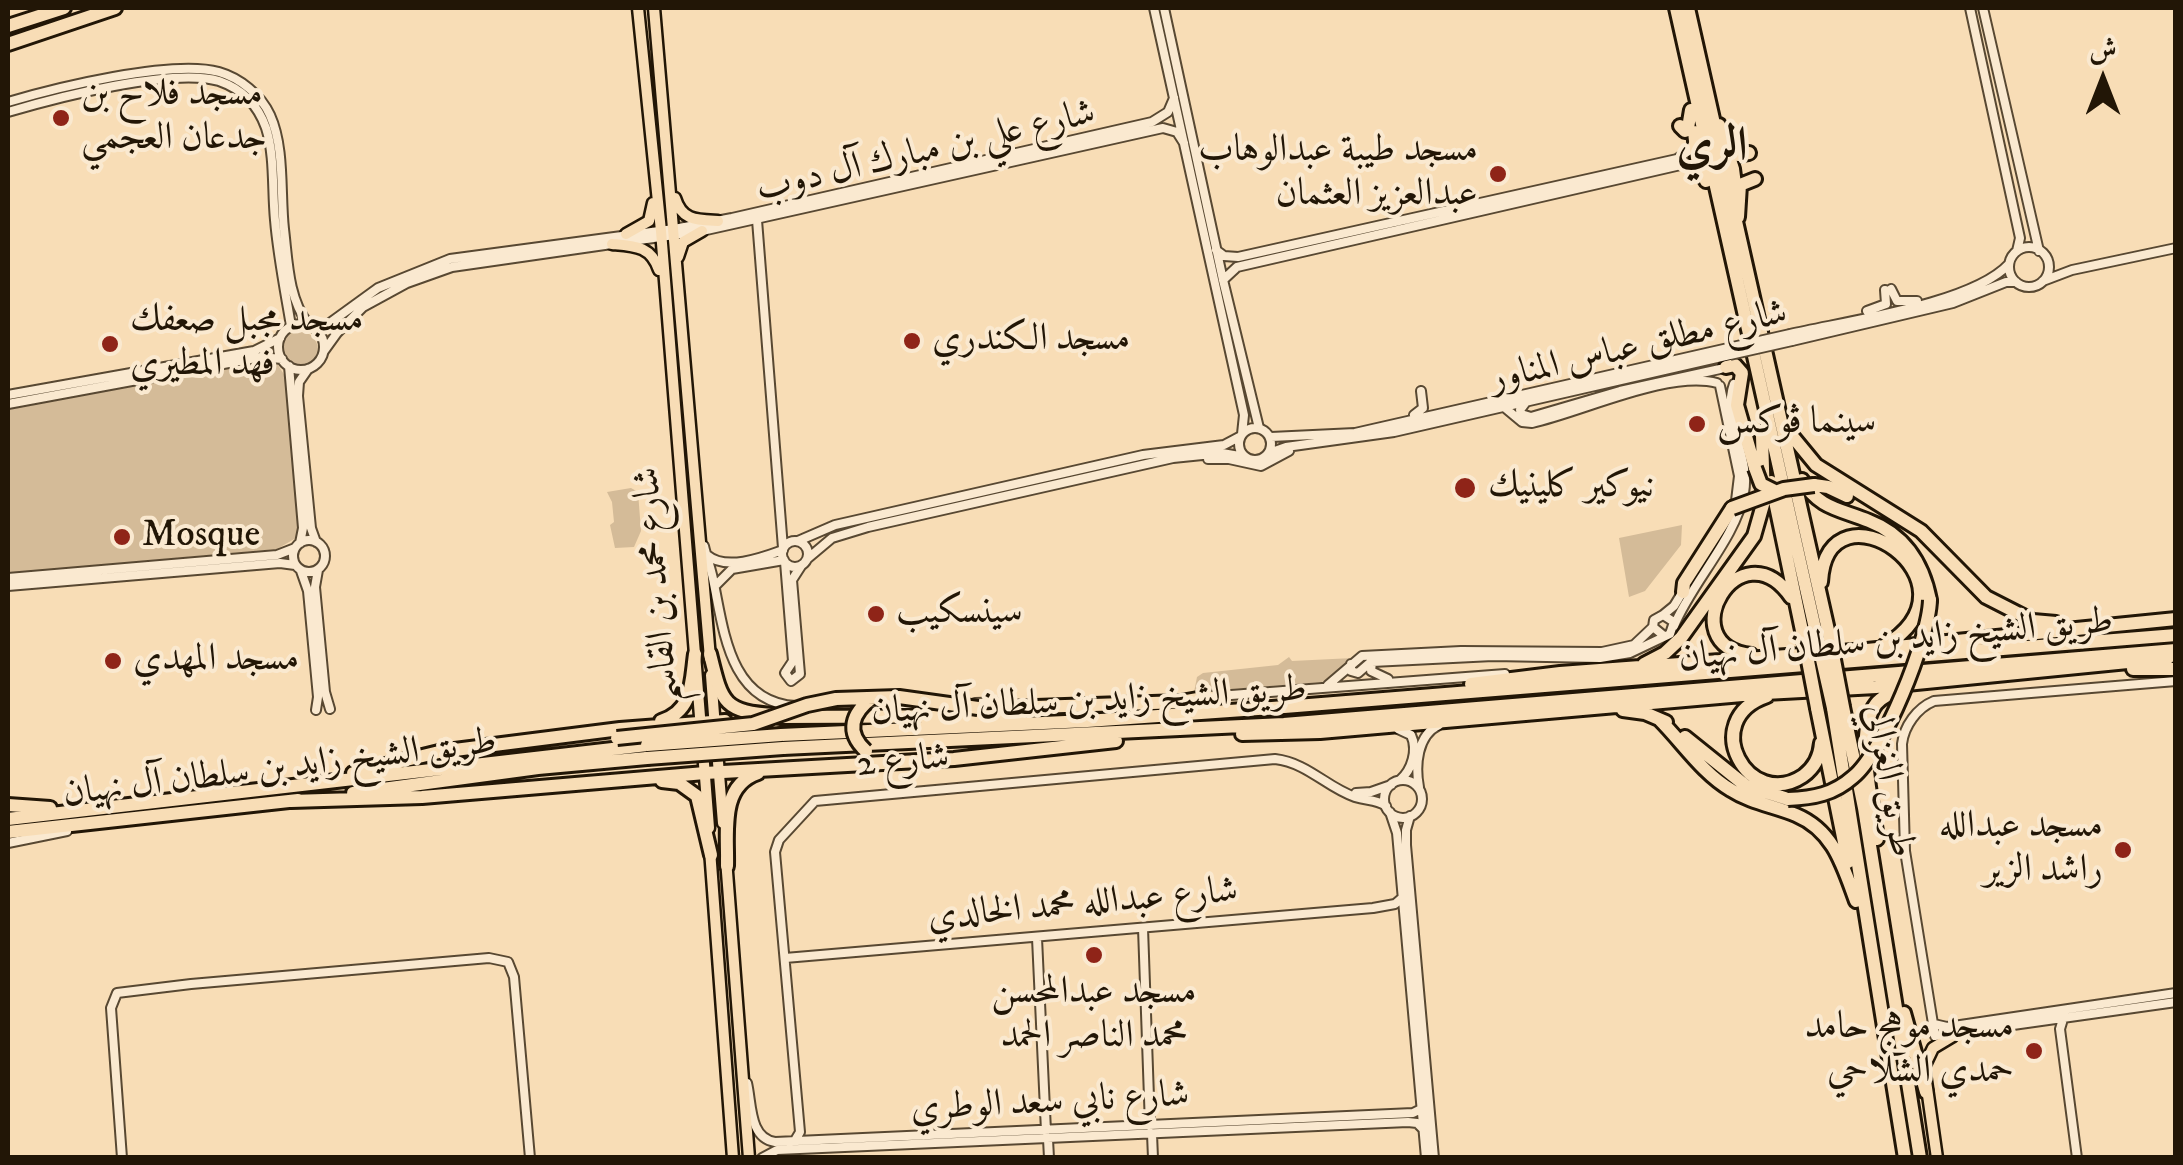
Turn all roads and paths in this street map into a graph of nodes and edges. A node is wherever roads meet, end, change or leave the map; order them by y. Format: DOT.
graph roads {
  1 [pos="64,8"];
  2 [pos="114,8"];
  3 [pos="638,8"];
  4 [pos="654,8"];
  5 [pos="1154,8"];
  6 [pos="1164,8"];
  7 [pos="1676,8"];
  8 [pos="1688,8"];
  9 [pos="1970,8"];
  10 [pos="1983,8"];
  11 [pos="8,26"];
  12 [pos="1167,43"];
  13 [pos="8,44"];
  14 [pos="1687,68"];
  15 [pos="168,76"];
  16 [pos="1706,87"];
  17 [pos="1174,98"];
  18 [pos="8,102"];
  19 [pos="1690,110"];
  20 [pos="8,112"];
  21 [pos="650,118"];
  22 [pos="2010,124"];
  23 [pos="1153,126"];
  24 [pos="1680,126"];
  25 [pos="1720,126"];
  26 [pos="1996,126"];
  27 [pos="1695,137"];
  28 [pos="1184,143"];
  29 [pos="274,151"];
  30 [pos="1749,153"];
  31 [pos="1702,169"];
  32 [pos="1641,171"];
  33 [pos="668,178"];
  34 [pos="1755,179"];
  35 [pos="876,189"];
  36 [pos="1198,191"];
  37 [pos="1201,204"];
  38 [pos="1738,217"];
  39 [pos="757,220"];
  40 [pos="718,221"];
  41 [pos="702,231"];
  42 [pos="674,233"];
  43 [pos="626,234"];
  44 [pos="661,234"];
  45 [pos="1732,238"];
  46 [pos="612,244"];
  47 [pos="520,248"];
  48 [pos="2176,248"];
  49 [pos="1216,250"];
  50 [pos="2040,250"];
  51 [pos="2018,251"];
  52 [pos="1242,261"];
  53 [pos="479,262"];
  54 [pos="2009,264"];
  55 [pos="677,268"];
  56 [pos="1223,280"];
  57 [pos="2043,281"];
  58 [pos="2016,282"];
  59 [pos="665,285"];
  60 [pos="1936,300"];
  61 [pos="1828,325"];
  62 [pos="292,326"];
  63 [pos="312,327"];
  64 [pos="280,338"];
  65 [pos="1791,338"];
  66 [pos="324,351"];
  67 [pos="1235,355"];
  68 [pos="1726,360"];
  69 [pos="1753,362"];
  70 [pos="285,363"];
  71 [pos="308,369"];
  72 [pos="672,380"];
  73 [pos="1718,384"];
  74 [pos="1734,384"];
  75 [pos="1619,394"];
  76 [pos="8,395"];
  77 [pos="1527,401"];
  78 [pos="8,404"];
  79 [pos="1504,407"];
  80 [pos="1464,409"];
  81 [pos="1249,415"];
  82 [pos="1548,416"];
  83 [pos="1778,418"];
  84 [pos="1384,427"];
  85 [pos="1260,428"];
  86 [pos="1242,435"];
  87 [pos="1782,435"];
  88 [pos="1762,436"];
  89 [pos="1271,438"];
  90 [pos="690,440"];
  91 [pos="1315,444"];
  92 [pos="1269,453"];
  93 [pos="1245,457"];
  94 [pos="1173,458"];
  95 [pos="680,475"];
  96 [pos="1777,491"];
  97 [pos="1857,502"];
  98 [pos="784,528"];
  99 [pos="812,534"];
  100 [pos="796,541"];
  101 [pos="316,542"];
  102 [pos="820,544"];
  103 [pos="297,546"];
  104 [pos="702,549"];
  105 [pos="783,549"];
  106 [pos="784,561"];
  107 [pos="763,562"];
  108 [pos="804,562"];
  109 [pos="298,568"];
  110 [pos="318,570"];
  111 [pos="786,577"];
  112 [pos="1968,580"];
  113 [pos="8,582"];
  114 [pos="714,586"];
  115 [pos="1683,592"];
  116 [pos="1820,598"];
  117 [pos="1930,600"];
  118 [pos="1796,606"];
  119 [pos="1662,614"];
  120 [pos="2176,619"];
  121 [pos="1674,626"];
  122 [pos="2088,626"];
  123 [pos="1653,627"];
  124 [pos="2176,633"];
  125 [pos="1664,636"];
  126 [pos="1818,642"];
  127 [pos="1867,650"];
  128 [pos="2176,650"];
  129 [pos="695,654"];
  130 [pos="710,654"];
  131 [pos="1783,657"];
  132 [pos="2176,658"];
  133 [pos="1379,660"];
  134 [pos="1351,664"];
  135 [pos="1608,669"];
  136 [pos="2060,669"];
  137 [pos="2176,669"];
  138 [pos="1560,673"];
  139 [pos="1395,681"];
  140 [pos="1938,681"];
  141 [pos="2176,681"];
  142 [pos="1798,685"];
  143 [pos="1324,687"];
  144 [pos="1209,696"];
  145 [pos="1404,697"];
  146 [pos="872,698"];
  147 [pos="1838,707"];
  148 [pos="330,709"];
  149 [pos="1576,709"];
  150 [pos="316,710"];
  151 [pos="799,716"];
  152 [pos="1462,719"];
  153 [pos="1660,720"];
  154 [pos="1087,721"];
  155 [pos="708,722"];
  156 [pos="656,726"];
  157 [pos="1368,728"];
  158 [pos="1215,729"];
  159 [pos="1822,731"];
  160 [pos="1148,732"];
  161 [pos="619,733"];
  162 [pos="782,741"];
  163 [pos="1072,746"];
  164 [pos="647,752"];
  165 [pos="842,764"];
  166 [pos="772,768"];
  167 [pos="712,772"];
  168 [pos="599,780"];
  169 [pos="332,782"];
  170 [pos="1396,782"];
  171 [pos="1419,788"];
  172 [pos="1347,792"];
  173 [pos="291,801"];
  174 [pos="8,806"];
  175 [pos="1388,809"];
  176 [pos="89,810"];
  177 [pos="1410,816"];
  178 [pos="8,818"];
  179 [pos="84,825"];
  180 [pos="8,832"];
  181 [pos="8,843"];
  182 [pos="711,855"];
  183 [pos="727,866"];
  184 [pos="1402,898"];
  185 [pos="1856,901"];
  186 [pos="1385,907"];
  187 [pos="1403,914"];
  188 [pos="1881,921"];
  189 [pos="1143,928"];
  190 [pos="1037,938"];
  191 [pos="785,958"];
  192 [pos="1873,961"];
  193 [pos="1891,974"];
  194 [pos="2176,992"];
  195 [pos="2176,1002"];
  196 [pos="1933,1024"];
  197 [pos="2061,1024"];
  198 [pos="1972,1028"];
  199 [pos="1953,1036"];
  200 [pos="742,1060"];
  201 [pos="1422,1062"];
  202 [pos="1423,1077"];
  203 [pos="1926,1092"];
  204 [pos="1421,1109"];
  205 [pos="1343,1121"];
  206 [pos="1151,1130"];
  207 [pos="1424,1130"];
  208 [pos="800,1132"];
  209 [pos="1048,1135"];
  210 [pos="790,1146"];
  211 [pos="812,1146"];
  212 [pos="732,1154"];
  213 [pos="122,1158"];
  214 [pos="530,1158"];
  215 [pos="749,1158"];
  216 [pos="762,1158"];
  217 [pos="801,1158"];
  218 [pos="1049,1158"];
  219 [pos="1153,1158"];
  220 [pos="1426,1158"];
  221 [pos="1434,1158"];
  222 [pos="1905,1158"];
  223 [pos="1920,1158"];
  224 [pos="1938,1158"];
  225 [pos="2077,1158"];
  1 -- 11 [label="highway"];
  2 -- 13 [label="highway"];
  3 -- 21 [label="main road, شارع محمد بن القاسم"];
  4 -- 33 [label="main road, شارع محمد بن القاسم"];
  5 -- 12 [label="street"];
  6 -- 12 [label="street"];
  7 -- 14 [label="highway, طريق الغزالي"];
  8 -- 16 [label="highway, طريق الغزالي"];
  9 -- 26 [label="street"];
  10 -- 22 [label="street"];
  12 -- 17 [label="street"];
  12 -- 36 [label="street"];
  14 -- 19 [label="highway"];
  14 -- 45 [label="highway, طريق الغزالي"];
  15 -- 18 [label="street"];
  15 -- 20 [label="street"];
  15 -- 29 [label="street"];
  16 -- 25 [label="highway"];
  16 -- 45 [label="highway, طريق الغزالي"];
  17 -- 23 [label="street, شارع علي بن مبارك آل دوب"];
  17 -- 28 [label="street"];
  19 -- 24 [label="highway"];
  19 -- 27 [label="highway"];
  21 -- 43 [label="main road"];
  21 -- 44 [label="main road, شارع محمد بن القاسم"];
  22 -- 26 [label="street"];
  22 -- 50 [label="street"];
  23 -- 28 [label="street, شارع علي بن مبارك آل دوب"];
  23 -- 35 [label="street, شارع علي بن مبارك آل دوب"];
  25 -- 30 [label="highway"];
  25 -- 38 [label="highway"];
  26 -- 51 [label="street"];
  27 -- 31 [label="highway"];
  27 -- 32 [label="street"];
  28 -- 36 [label="street"];
  29 -- 62 [label="street"];
  29 -- 63 [label="street"];
  31 -- 32 [label="street"];
  31 -- 45 [label="highway"];
  32 -- 52 [label="street"];
  33 -- 40 [label="main road"];
  33 -- 42 [label="main road, شارع محمد بن القاسم"];
  34 -- 38 [label="highway"];
  35 -- 39 [label="street, شارع علي بن مبارك آل دوب"];
  35 -- 40 [label="street, شارع علي بن مبارك آل دوب"];
  36 -- 37 [label="street"];
  37 -- 49 [label="street"];
  37 -- 67 [label="street"];
  38 -- 45 [label="highway"];
  39 -- 41 [label="street, شارع علي بن مبارك آل دوب"];
  39 -- 98 [label="street"];
  40 -- 42 [label="street, شارع علي بن مبارك آل دوب"];
  41 -- 42 [label="street, شارع علي بن مبارك آل دوب"];
  41 -- 55 [label="main road"];
  42 -- 44 [label="street"];
  42 -- 55 [label="main road, شارع محمد بن القاسم"];
  43 -- 44 [label="street"];
  43 -- 47 [label="street"];
  44 -- 46 [label="street"];
  44 -- 59 [label="main road, شارع محمد بن القاسم"];
  45 -- 69 [label="highway, طريق الغزالي"];
  45 -- 83 [label="highway, طريق الغزالي"];
  46 -- 53 [label="street"];
  46 -- 59 [label="main road"];
  47 -- 53 [label="street"];
  47 -- 63 [label="street"];
  48 -- 57 [label="street"];
  49 -- 52 [label="street"];
  49 -- 56 [label="street"];
  50 -- 51 [label="street"];
  50 -- 57 [label="street"];
  51 -- 54 [label="street"];
  52 -- 56 [label="street"];
  53 -- 66 [label="street"];
  54 -- 58 [label="street"];
  54 -- 60 [label="street, شارع مطلق عباس المناور"];
  55 -- 90 [label="main road, شارع محمد بن القاسم"];
  56 -- 67 [label="street"];
  57 -- 58 [label="street"];
  58 -- 65 [label="street, شارع مطلق عباس المناور"];
  59 -- 72 [label="main road, شارع محمد بن القاسم"];
  60 -- 61 [label="street, شارع مطلق عباس المناور"];
  60 -- 61 [label="street"];
  61 -- 65 [label="street, شارع مطلق عباس المناور"];
  62 -- 63 [label="street"];
  62 -- 64 [label="street"];
  63 -- 66 [label="street"];
  64 -- 70 [label="street"];
  64 -- 76 [label="street"];
  65 -- 68 [label="street, شارع مطلق عباس المناور, bridge"];
  66 -- 71 [label="street"];
  67 -- 81 [label="street"];
  68 -- 73 [label="street"];
  68 -- 74 [label="street"];
  68 -- 75 [label="street"];
  68 -- 77 [label="street, شارع مطلق عباس المناور"];
  68 -- 80 [label="street, شارع مطلق عباس المناور"];
  68 -- 96 [label="highway, bridge"];
  69 -- 88 [label="highway"];
  69 -- 126 [label="highway, طريق الغزالي"];
  70 -- 71 [label="street"];
  70 -- 78 [label="street"];
  70 -- 103 [label="street"];
  71 -- 101 [label="street"];
  72 -- 90 [label="main road"];
  72 -- 95 [label="main road, شارع محمد بن القاسم"];
  73 -- 74 [label="street"];
  73 -- 75 [label="street"];
  73 -- 115 [label="street"];
  74 -- 121 [label="street"];
  75 -- 82 [label="street"];
  77 -- 79 [label="street, شارع مطلق عباس المناور"];
  77 -- 82 [label="street"];
  79 -- 82 [label="street"];
  79 -- 91 [label="street, شارع مطلق عباس المناور"];
  80 -- 84 [label="street, شارع مطلق عباس المناور"];
  80 -- 84 [label="street"];
  81 -- 85 [label="street"];
  81 -- 86 [label="street"];
  83 -- 87 [label="highway, طريق الغزالي"];
  83 -- 112 [label="highway"];
  84 -- 89 [label="street, شارع مطلق عباس المناور"];
  85 -- 86 [label="street"];
  85 -- 89 [label="street"];
  86 -- 93 [label="street"];
  86 -- 99 [label="street"];
  87 -- 116 [label="highway, طريق الغزالي"];
  87 -- 117 [label="highway"];
  88 -- 118 [label="highway"];
  88 -- 135 [label="highway"];
  89 -- 92 [label="street"];
  90 -- 104 [label="main road, شارع محمد بن القاسم"];
  91 -- 92 [label="street, شارع مطلق عباس المناور"];
  91 -- 94 [label="street"];
  92 -- 93 [label="street"];
  93 -- 94 [label="street"];
  94 -- 102 [label="street"];
  95 -- 104 [label="main road"];
  95 -- 129 [label="main road, شارع محمد بن القاسم"];
  96 -- 97 [label="highway, bridge"];
  96 -- 115 [label="highway, bridge"];
  97 -- 112 [label="highway"];
  97 -- 117 [label="highway"];
  98 -- 100 [label="street"];
  98 -- 105 [label="street"];
  99 -- 100 [label="street"];
  99 -- 102 [label="street"];
  100 -- 105 [label="street"];
  100 -- 108 [label="street"];
  101 -- 103 [label="street"];
  101 -- 110 [label="street"];
  102 -- 108 [label="street"];
  103 -- 109 [label="street"];
  103 -- 113 [label="street"];
  104 -- 105 [label="street"];
  104 -- 114 [label="street"];
  104 -- 130 [label="main road, شارع محمد بن القاسم"];
  105 -- 106 [label="street"];
  106 -- 107 [label="street"];
  106 -- 108 [label="street"];
  106 -- 111 [label="street"];
  107 -- 111 [label="street"];
  107 -- 114 [label="street"];
  108 -- 111 [label="street"];
  109 -- 110 [label="street"];
  109 -- 113 [label="street"];
  109 -- 150 [label="street"];
  110 -- 148 [label="street"];
  112 -- 122 [label="highway"];
  114 -- 144 [label="street"];
  115 -- 119 [label="street"];
  116 -- 126 [label="highway, طريق الغزالي"];
  116 -- 127 [label="highway"];
  117 -- 153 [label="highway, bridge"];
  118 -- 126 [label="highway"];
  118 -- 131 [label="highway"];
  119 -- 121 [label="street"];
  119 -- 123 [label="street"];
  120 -- 122 [label="highway"];
  121 -- 125 [label="street"];
  122 -- 127 [label="highway"];
  123 -- 125 [label="street"];
  123 -- 134 [label="street"];
  124 -- 145 [label="highway, طريق الشيخ زايد بن سلطان آل نهيان"];
  125 -- 133 [label="street"];
  126 -- 147 [label="highway, طريق الغزالي, bridge"];
  126 -- 159 [label="highway, bridge"];
  127 -- 131 [label="highway"];
  128 -- 142 [label="highway, طريق الشيخ زايد بن سلطان آل نهيان"];
  129 -- 155 [label="main road, شارع محمد بن القاسم"];
  129 -- 161 [label="highway"];
  130 -- 151 [label="highway"];
  130 -- 155 [label="main road, شارع محمد بن القاسم"];
  131 -- 135 [label="highway"];
  132 -- 136 [label="highway"];
  133 -- 134 [label="street"];
  133 -- 139 [label="street"];
  134 -- 143 [label="street"];
  135 -- 138 [label="highway"];
  136 -- 137 [label="highway"];
  136 -- 140 [label="highway"];
  138 -- 139 [label="street"];
  138 -- 145 [label="highway"];
  139 -- 143 [label="street"];
  140 -- 142 [label="highway"];
  140 -- 188 [label="highway"];
  141 -- 196 [label="street"];
  142 -- 149 [label="highway"];
  142 -- 158 [label="highway, طريق الشيخ زايد بن سلطان آل نهيان"];
  142 -- 159 [label="highway"];
  143 -- 144 [label="street"];
  144 -- 146 [label="highway, bridge"];
  145 -- 154 [label="highway, طريق الشيخ زايد بن سلطان آل نهيان"];
  146 -- 161 [label="highway, bridge"];
  146 -- 163 [label="highway, bridge"];
  147 -- 188 [label="highway, طريق الغزالي"];
  147 -- 192 [label="highway, طريق الغزالي"];
  149 -- 152 [label="highway"];
  149 -- 153 [label="highway"];
  151 -- 154 [label="highway"];
  151 -- 155 [label="highway"];
  151 -- 166 [label="highway"];
  152 -- 157 [label="highway"];
  152 -- 171 [label="street"];
  153 -- 185 [label="highway"];
  154 -- 162 [label="highway, طريق الشيخ زايد بن سلطان آل نهيان"];
  155 -- 156 [label="highway"];
  155 -- 167 [label="main road, شارع محمد بن القاسم"];
  156 -- 161 [label="highway"];
  156 -- 168 [label="highway"];
  157 -- 158 [label="highway"];
  157 -- 170 [label="street"];
  158 -- 160 [label="highway, طريق الشيخ زايد بن سلطان آل نهيان"];
  159 -- 185 [label="highway"];
  160 -- 162 [label="highway, طريق الشيخ زايد بن سلطان آل نهيان"];
  160 -- 163 [label="highway"];
  161 -- 169 [label="highway"];
  162 -- 164 [label="highway, طريق الشيخ زايد بن سلطان آل نهيان, bridge"];
  163 -- 165 [label="highway"];
  164 -- 169 [label="highway, طريق الشيخ زايد بن سلطان آل نهيان"];
  164 -- 173 [label="highway, طريق الشيخ زايد بن سلطان آل نهيان"];
  165 -- 166 [label="highway"];
  165 -- 183 [label="highway"];
  166 -- 167 [label="highway"];
  167 -- 168 [label="highway"];
  167 -- 182 [label="main road, شارع محمد بن القاسم"];
  167 -- 183 [label="main road, شارع محمد بن القاسم"];
  168 -- 173 [label="highway"];
  168 -- 182 [label="highway"];
  169 -- 176 [label="highway, طريق الشيخ زايد بن سلطان آل نهيان"];
  170 -- 171 [label="street"];
  170 -- 172 [label="street"];
  170 -- 175 [label="street"];
  171 -- 177 [label="street"];
  172 -- 175 [label="street, شارع 2"];
  172 -- 191 [label="street, شارع 2"];
  173 -- 179 [label="highway, طريق الشيخ زايد بن سلطان آل نهيان"];
  174 -- 176 [label="highway"];
  175 -- 177 [label="street"];
  175 -- 184 [label="street"];
  176 -- 178 [label="highway, طريق الشيخ زايد بن سلطان آل نهيان"];
  177 -- 201 [label="street"];
  179 -- 180 [label="highway, طريق الشيخ زايد بن سلطان آل نهيان"];
  179 -- 181 [label="street"];
  182 -- 212 [label="main road, شارع محمد بن القاسم"];
  183 -- 200 [label="main road, شارع محمد بن القاسم"];
  184 -- 186 [label="street, شارع عبدالله محمد الخالدي"];
  184 -- 187 [label="street"];
  185 -- 192 [label="highway"];
  186 -- 187 [label="street, شارع عبدالله محمد الخالدي"];
  186 -- 189 [label="street, شارع عبدالله محمد الخالدي"];
  187 -- 201 [label="street"];
  188 -- 193 [label="highway, طريق الغزالي"];
  189 -- 190 [label="street, شارع عبدالله محمد الخالدي"];
  189 -- 206 [label="street"];
  190 -- 191 [label="street, شارع عبدالله محمد الخالدي"];
  190 -- 209 [label="street"];
  191 -- 208 [label="street"];
  192 -- 222 [label="highway, طريق الغزالي"];
  193 -- 203 [label="highway"];
  193 -- 223 [label="highway, طريق الغزالي"];
  194 -- 198 [label="street"];
  195 -- 197 [label="street"];
  196 -- 198 [label="street"];
  196 -- 199 [label="street"];
  197 -- 198 [label="street"];
  197 -- 225 [label="street"];
  198 -- 199 [label="street"];
  199 -- 203 [label="main road"];
  200 -- 210 [label="street"];
  200 -- 215 [label="main road, شارع محمد بن القاسم"];
  201 -- 202 [label="street"];
  202 -- 204 [label="street"];
  202 -- 221 [label="street"];
  203 -- 224 [label="main road"];
  204 -- 205 [label="street, شارع نابي سعد الوطري"];
  204 -- 207 [label="street"];
  205 -- 206 [label="street, شارع نابي سعد الوطري"];
  205 -- 207 [label="street, شارع نابي سعد الوطري"];
  206 -- 209 [label="street, شارع نابي سعد الوطري"];
  206 -- 219 [label="street"];
  207 -- 220 [label="street"];
  208 -- 210 [label="street"];
  208 -- 211 [label="street"];
  209 -- 211 [label="street, شارع نابي سعد الوطري"];
  209 -- 218 [label="street"];
  210 -- 211 [label="street, شارع نابي سعد الوطري"];
  210 -- 216 [label="street, شارع نابي سعد الوطري"];
  210 -- 217 [label="street"];
  211 -- 217 [label="street"];
  213 -- 214 [label="street"];
}
